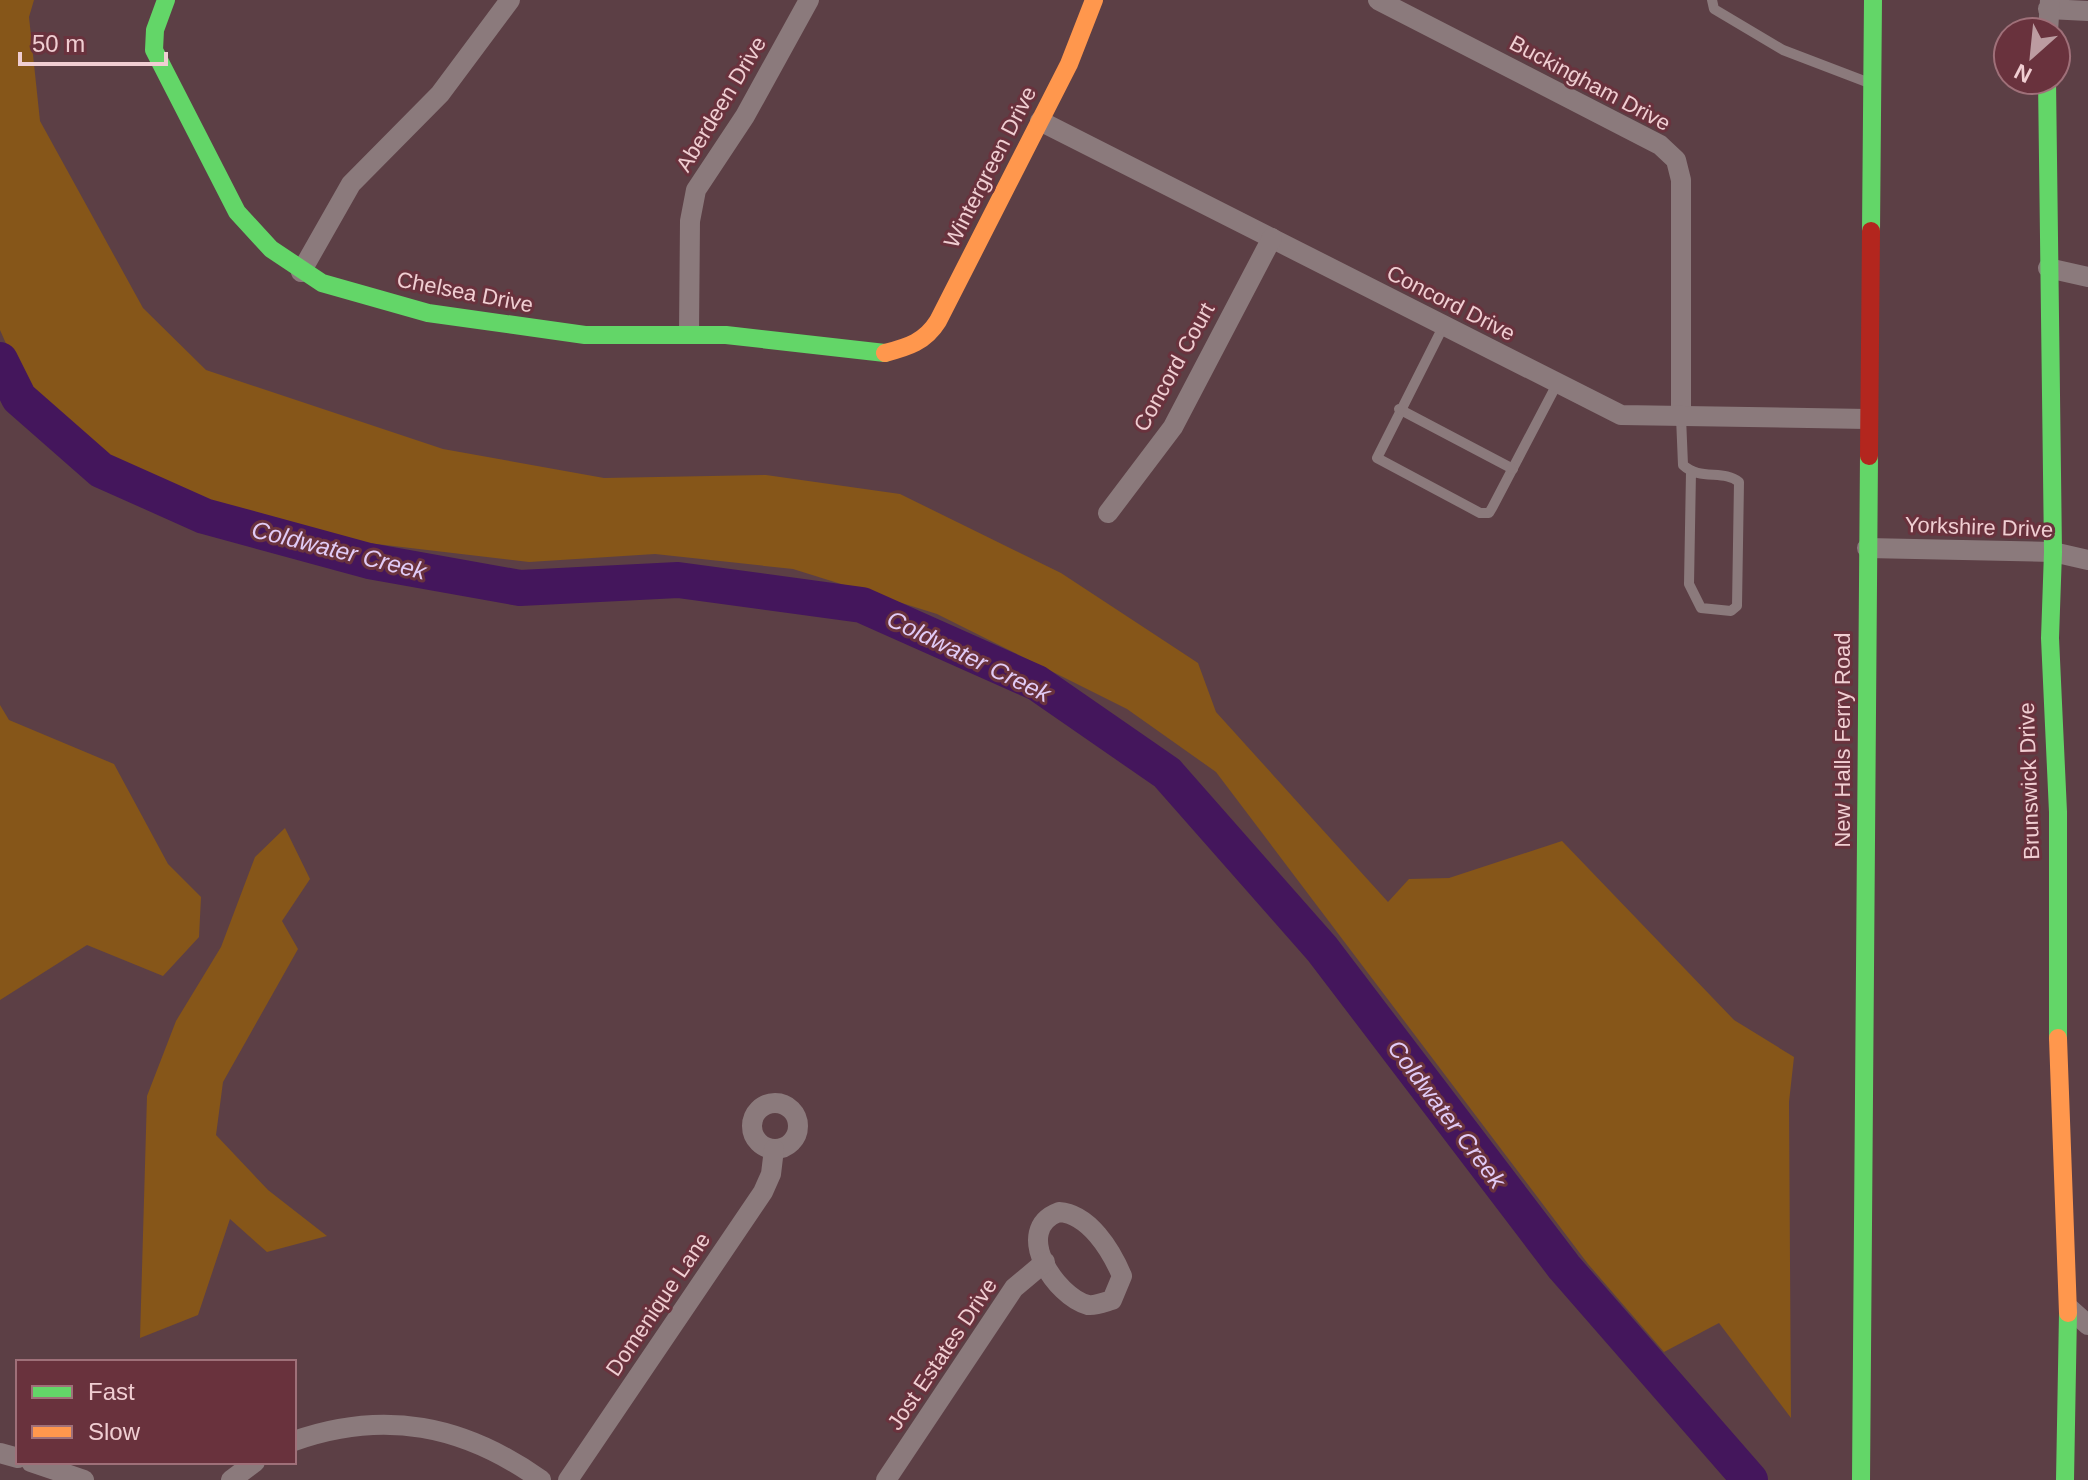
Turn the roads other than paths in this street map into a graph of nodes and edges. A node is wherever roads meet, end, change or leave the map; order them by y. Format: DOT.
graph roads {
  1 [pos="166,0"];
  2 [pos="510,0"];
  3 [pos="809,0"];
  4 [pos="1094,0"];
  5 [pos="1378,0"];
  6 [pos="1712,0"];
  7 [pos="1873,0"];
  8 [pos="2049,4"];
  9 [pos="2088,11"];
  10 [pos="1874,85"];
  11 [pos="2047,96"];
  12 [pos="1040,121"];
  13 [pos="1272,238"];
  14 [pos="2048,268"];
  15 [pos="301,272"];
  16 [pos="2088,277"];
  17 [pos="1443,327"];
  18 [pos="689,334"];
  19 [pos="914,345"];
  20 [pos="1557,384"];
  21 [pos="1399,409"];
  22 [pos="1681,417"];
  23 [pos="1868,419"];
  24 [pos="1513,469"];
  25 [pos="1691,472"];
  26 [pos="1108,513"];
  27 [pos="1867,548"];
  28 [pos="2053,552"];
  29 [pos="2088,560"];
  30 [pos="774,1149"];
  31 [pos="1045,1262"];
  32 [pos="2069,1308"];
  33 [pos="2088,1325"];
  34 [pos="296,1440"];
  35 [pos="37,1464"];
  36 [pos="252,1464"];
  37 [pos="84,1480"];
  38 [pos="231,1480"];
  39 [pos="541,1480"];
  40 [pos="568,1480"];
  41 [pos="886,1480"];
  42 [pos="1861,1480"];
  43 [pos="2065,1480"];
  1 -- 15 [label="street, Chelsea Drive"];
  2 -- 15 [label="street"];
  3 -- 18 [label="street, Aberdeen Drive"];
  4 -- 12 [label="street, Wintergreen Drive"];
  5 -- 22 [label="street, Buckingham Drive"];
  6 -- 10 [label="lane"];
  7 -- 10 [label="street, New Halls Ferry Road"];
  8 -- 9 [label="street"];
  10 -- 23 [label="street, New Halls Ferry Road"];
  11 -- 14 [label="street, Brunswick Drive"];
  12 -- 13 [label="street, Concord Drive"];
  12 -- 19 [label="street, Wintergreen Drive"];
  13 -- 17 [label="street, Concord Drive"];
  13 -- 26 [label="street, Concord Court"];
  14 -- 16 [label="street"];
  14 -- 28 [label="street, Brunswick Drive"];
  15 -- 18 [label="street, Chelsea Drive"];
  17 -- 20 [label="street, Concord Drive"];
  17 -- 21 [label="lane"];
  18 -- 19 [label="street, Chelsea Drive"];
  20 -- 22 [label="street, Concord Drive"];
  20 -- 24 [label="lane"];
  21 -- 24 [label="lane"];
  21 -- 24 [label="lane"];
  22 -- 23 [label="street, Concord Drive"];
  22 -- 25 [label="lane"];
  23 -- 27 [label="street, New Halls Ferry Road"];
  25 -- 25 [label="lane"];
  27 -- 28 [label="street, Yorkshire Drive"];
  27 -- 42 [label="street, New Halls Ferry Road"];
  28 -- 29 [label="street, Yorkshire Drive"];
  28 -- 32 [label="street, Brunswick Drive"];
  30 -- 40 [label="street, Domenique Lane"];
  31 -- 31 [label="street"];
  31 -- 41 [label="street, Jost Estates Drive"];
  32 -- 33 [label="street"];
  32 -- 43 [label="street, Brunswick Drive"];
  34 -- 39 [label="street"];
  35 -- 37 [label="street"];
  36 -- 38 [label="street"];
}
